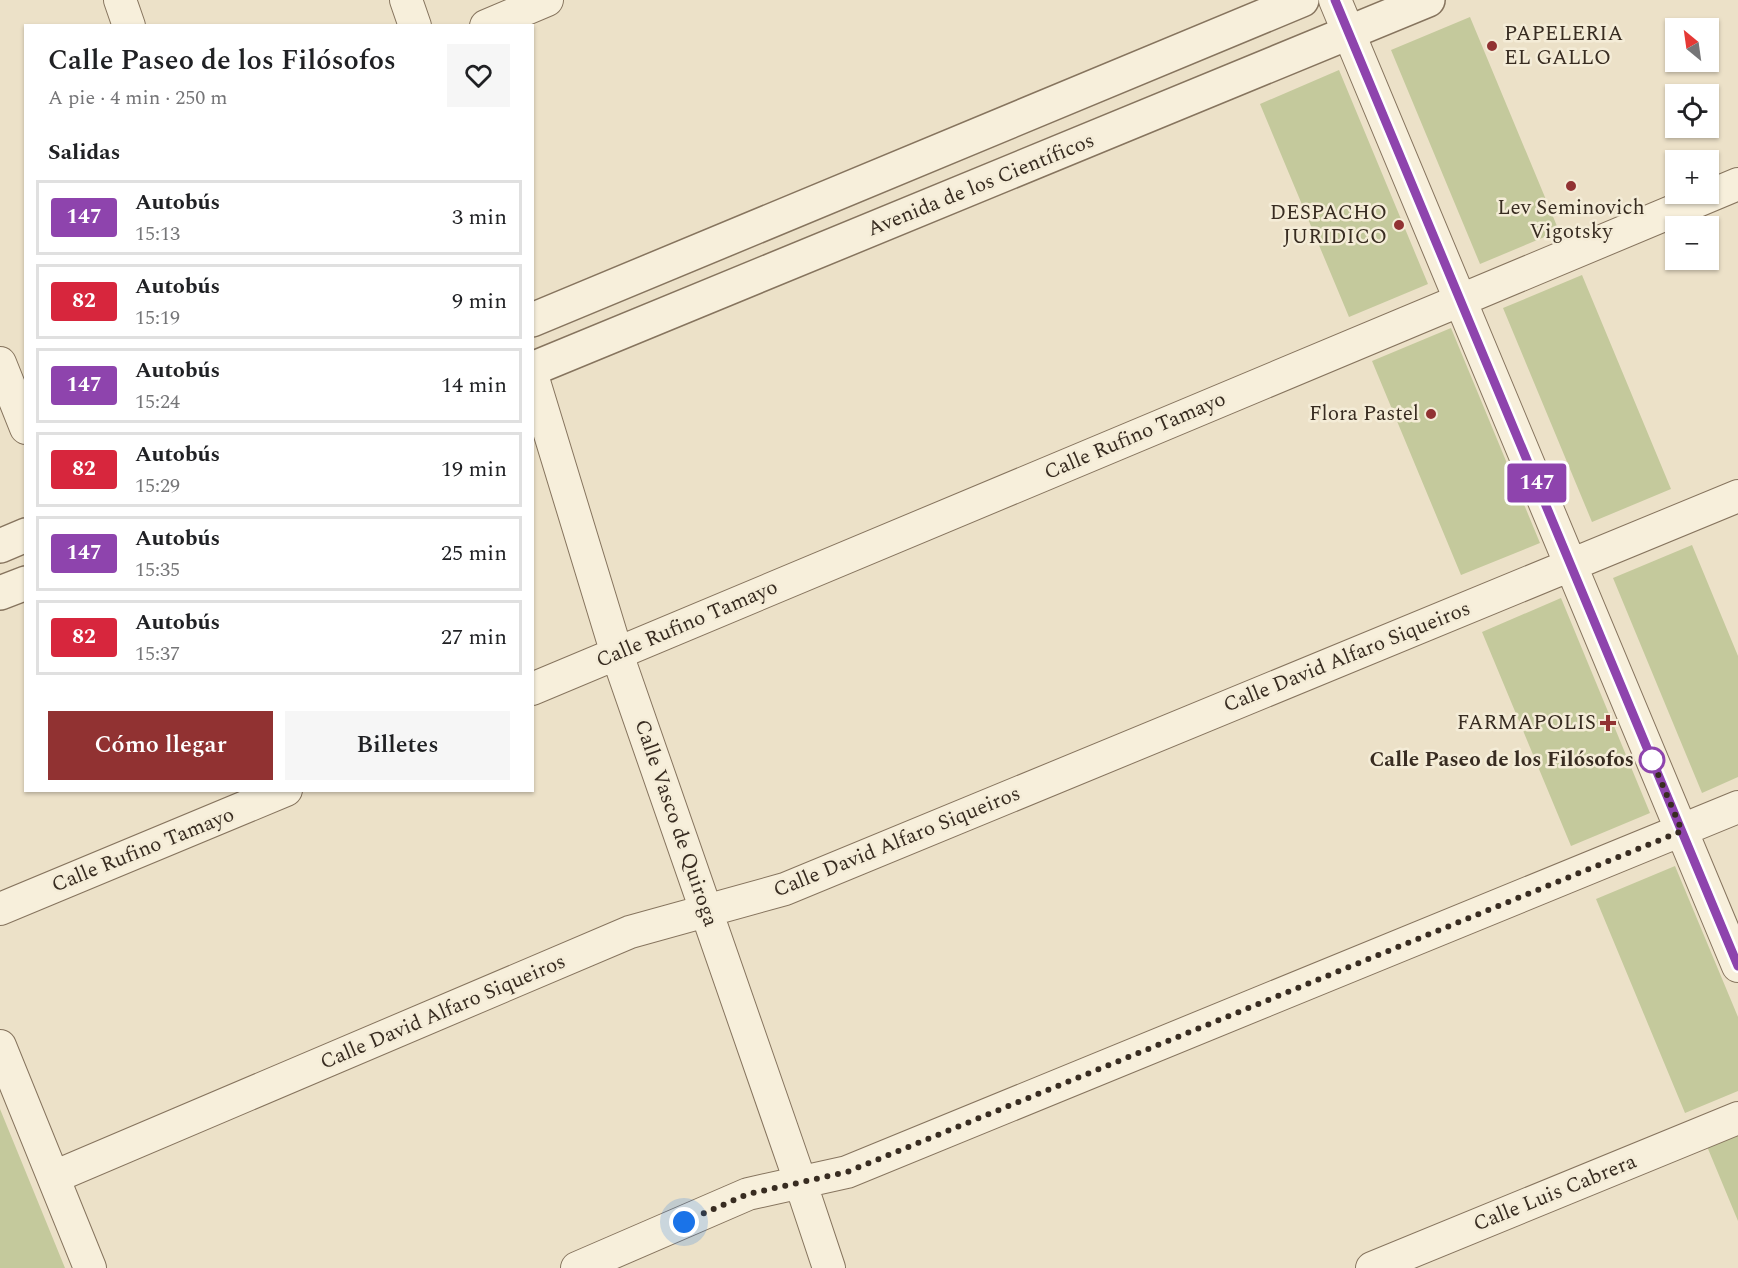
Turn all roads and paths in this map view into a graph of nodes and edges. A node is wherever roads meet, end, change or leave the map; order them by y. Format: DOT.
graph roads {
  1 [pos="120,0"];
  2 [pos="406,0"];
  3 [pos="547,0"];
  4 [pos="1302,0"];
  5 [pos="1335,0"];
  6 [pos="1428,0"];
  7 [pos="128,24"];
  8 [pos="414,24"];
  9 [pos="491,24"];
  10 [pos="1349,33"];
  11 [pos="1738,184"];
  12 [pos="1460,300"];
  13 [pos="534,319"];
  14 [pos="0,363"];
  15 [pos="534,368"];
  16 [pos="534,382"];
  17 [pos="24,423"];
  18 [pos="1738,496"];
  19 [pos="24,536"];
  20 [pos="0,546"];
  21 [pos="1571,565"];
  22 [pos="24,584"];
  23 [pos="0,593"];
  24 [pos="617,654"];
  25 [pos="534,688"];
  26 [pos="281,792"];
  27 [pos="1738,807"];
  28 [pos="1682,831"];
  29 [pos="0,909"];
  30 [pos="706,911"];
  31 [pos="1738,966"];
  32 [pos="0,1046"];
  33 [pos="1738,1118"];
  34 [pos="54,1177"];
  35 [pos="800,1181"];
  36 [pos="90,1268"];
  37 [pos="577,1268"];
  38 [pos="829,1268"];
  39 [pos="1372,1268"];
  1 -- 7 [label="street"];
  2 -- 8 [label="street"];
  3 -- 9 [label="street"];
  4 -- 13 [label="street"];
  5 -- 10 [label="street"];
  6 -- 10 [label="street, Avenida de los Científicos"];
  10 -- 12 [label="street"];
  10 -- 15 [label="street, Avenida de los Científicos"];
  11 -- 12 [label="street, Calle Rufino Tamayo"];
  12 -- 21 [label="street"];
  12 -- 24 [label="street, Calle Rufino Tamayo"];
  14 -- 17 [label="street"];
  16 -- 24 [label="street, Calle Vasco de Quiroga"];
  18 -- 21 [label="street, Calle David Alfaro Siqueiros"];
  19 -- 20 [label="street"];
  21 -- 28 [label="street"];
  21 -- 30 [label="street, Calle David Alfaro Siqueiros"];
  22 -- 23 [label="street"];
  24 -- 25 [label="street, Calle Rufino Tamayo"];
  24 -- 30 [label="street, Calle Vasco de Quiroga"];
  26 -- 29 [label="street, Calle Rufino Tamayo"];
  27 -- 28 [label="street"];
  28 -- 31 [label="street"];
  28 -- 35 [label="street"];
  30 -- 34 [label="street, Calle David Alfaro Siqueiros"];
  30 -- 35 [label="street, Calle Vasco de Quiroga"];
  32 -- 34 [label="street"];
  33 -- 39 [label="street, Calle Luis Cabrera"];
  34 -- 36 [label="street"];
  35 -- 37 [label="street"];
  35 -- 38 [label="street, Calle Vasco de Quiroga"];
}
